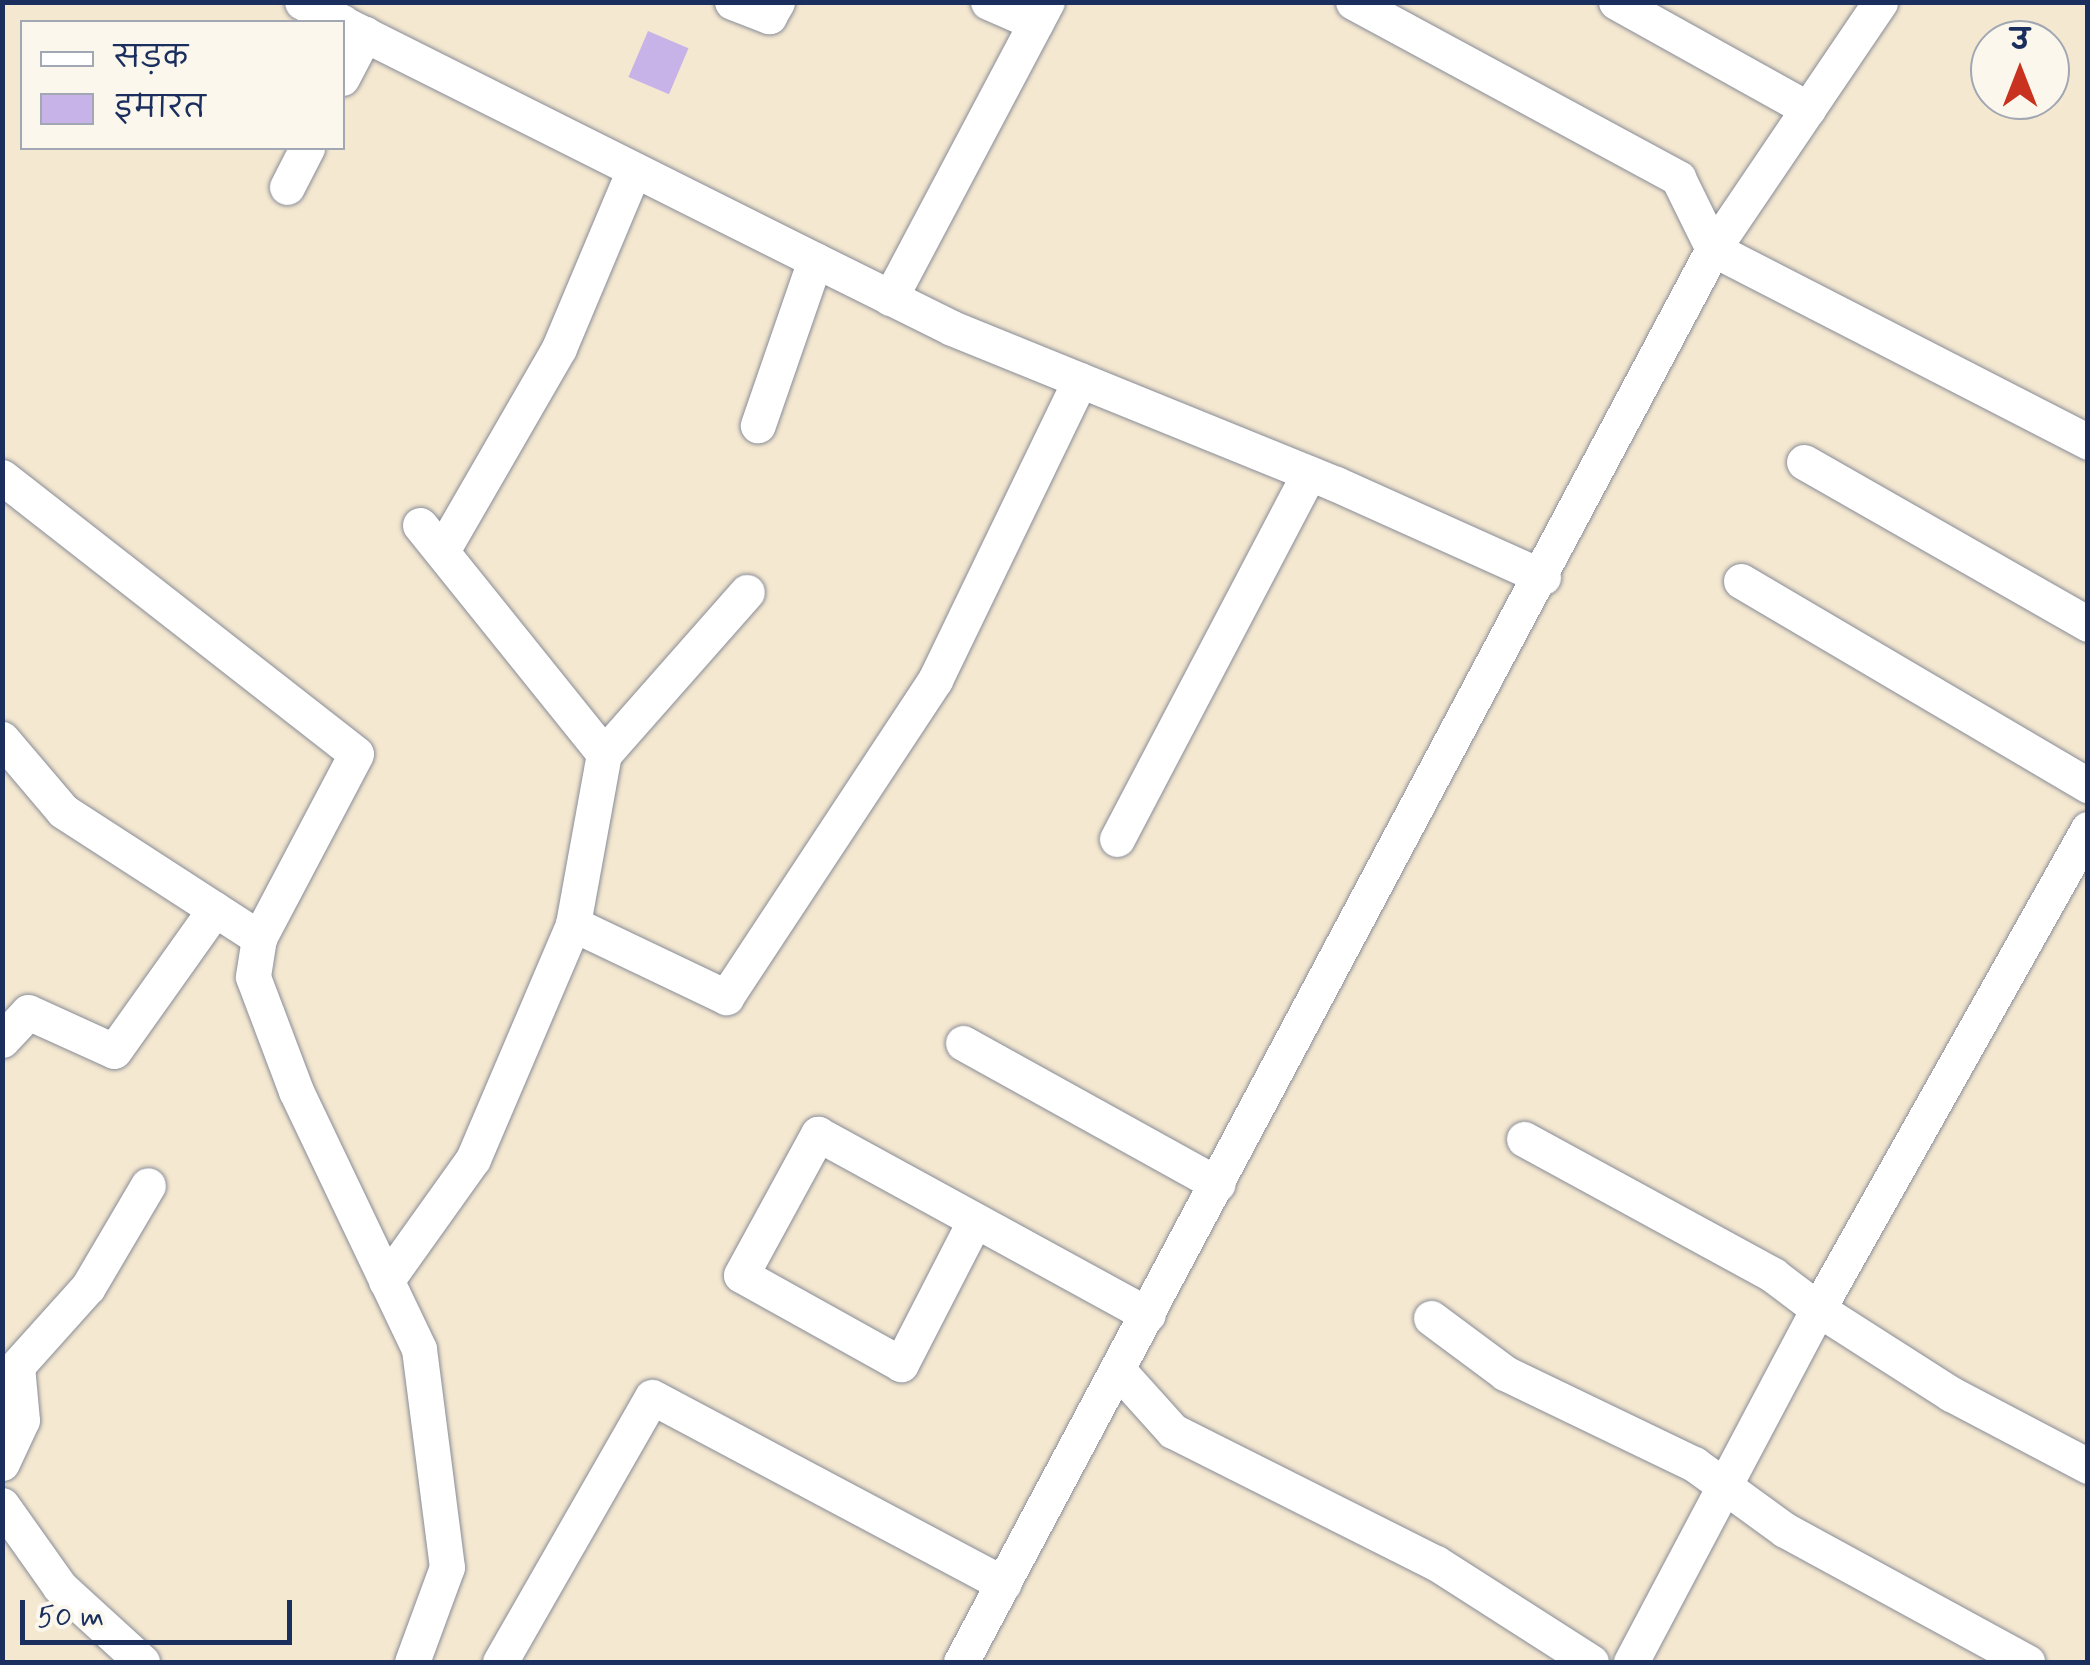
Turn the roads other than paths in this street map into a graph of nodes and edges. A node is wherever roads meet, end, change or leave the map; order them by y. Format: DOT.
graph roads {
  1 [pos="302,2"];
  2 [pos="732,2"];
  3 [pos="776,2"];
  4 [pos="988,2"];
  5 [pos="1352,2"];
  6 [pos="1616,2"];
  7 [pos="1880,2"];
  8 [pos="1041,13"];
  9 [pos="338,20"];
  10 [pos="350,26"];
  11 [pos="345,58"];
  12 [pos="1808,110"];
  13 [pos="306,150"];
  14 [pos="634,170"];
  15 [pos="288,187"];
  16 [pos="1713,249"];
  17 [pos="815,260"];
  18 [pos="890,298"];
  19 [pos="1080,380"];
  20 [pos="758,425"];
  21 [pos="2088,442"];
  22 [pos="1804,462"];
  23 [pos="1309,473"];
  24 [pos="2,477"];
  25 [pos="1543,577"];
  26 [pos="1741,581"];
  27 [pos="746,592"];
  28 [pos="2088,624"];
  29 [pos="2,740"];
  30 [pos="604,754"];
  31 [pos="2088,784"];
  32 [pos="2088,829"];
  33 [pos="1117,839"];
  34 [pos="215,909"];
  35 [pos="573,924"];
  36 [pos="259,938"];
  37 [pos="2,1040"];
  38 [pos="963,1042"];
  39 [pos="1524,1139"];
  40 [pos="1217,1184"];
  41 [pos="148,1185"];
  42 [pos="974,1222"];
  43 [pos="386,1281"];
  44 [pos="1818,1309"];
  45 [pos="1148,1314"];
  46 [pos="1431,1318"];
  47 [pos="1118,1370"];
  48 [pos="2,1463"];
  49 [pos="2088,1466"];
  50 [pos="1722,1483"];
  51 [pos="2,1505"];
  52 [pos="1003,1584"];
  53 [pos="142,1662"];
  54 [pos="412,1662"];
  55 [pos="500,1662"];
  56 [pos="961,1662"];
  57 [pos="1590,1662"];
  58 [pos="1631,1662"];
  59 [pos="2028,1662"];
  1 -- 9 [label="street"];
  2 -- 3 [label="street"];
  4 -- 8 [label="street"];
  5 -- 16 [label="street"];
  6 -- 12 [label="street"];
  7 -- 12 [label="street"];
  8 -- 18 [label="street"];
  10 -- 11 [label="street"];
  10 -- 14 [label="street"];
  12 -- 16 [label="street"];
  13 -- 15 [label="street"];
  14 -- 17 [label="street"];
  14 -- 30 [label="street"];
  16 -- 21 [label="street"];
  16 -- 25 [label="street"];
  17 -- 18 [label="street"];
  17 -- 20 [label="street"];
  18 -- 19 [label="street"];
  19 -- 23 [label="street"];
  19 -- 35 [label="street"];
  22 -- 28 [label="street"];
  23 -- 25 [label="street"];
  23 -- 33 [label="street"];
  24 -- 36 [label="street"];
  25 -- 40 [label="street"];
  26 -- 31 [label="street"];
  27 -- 30 [label="street"];
  29 -- 34 [label="street"];
  30 -- 35 [label="street"];
  32 -- 44 [label="street"];
  34 -- 36 [label="street"];
  34 -- 37 [label="street"];
  35 -- 43 [label="street"];
  36 -- 43 [label="street"];
  38 -- 40 [label="street"];
  39 -- 44 [label="street"];
  40 -- 45 [label="street"];
  41 -- 48 [label="street"];
  42 -- 42 [label="street"];
  42 -- 45 [label="street"];
  43 -- 54 [label="street"];
  44 -- 49 [label="street"];
  44 -- 50 [label="street"];
  45 -- 47 [label="street"];
  46 -- 50 [label="street"];
  47 -- 52 [label="street"];
  47 -- 57 [label="street"];
  50 -- 58 [label="street"];
  50 -- 59 [label="street"];
  51 -- 53 [label="street"];
  52 -- 55 [label="street"];
  52 -- 56 [label="street"];
}
